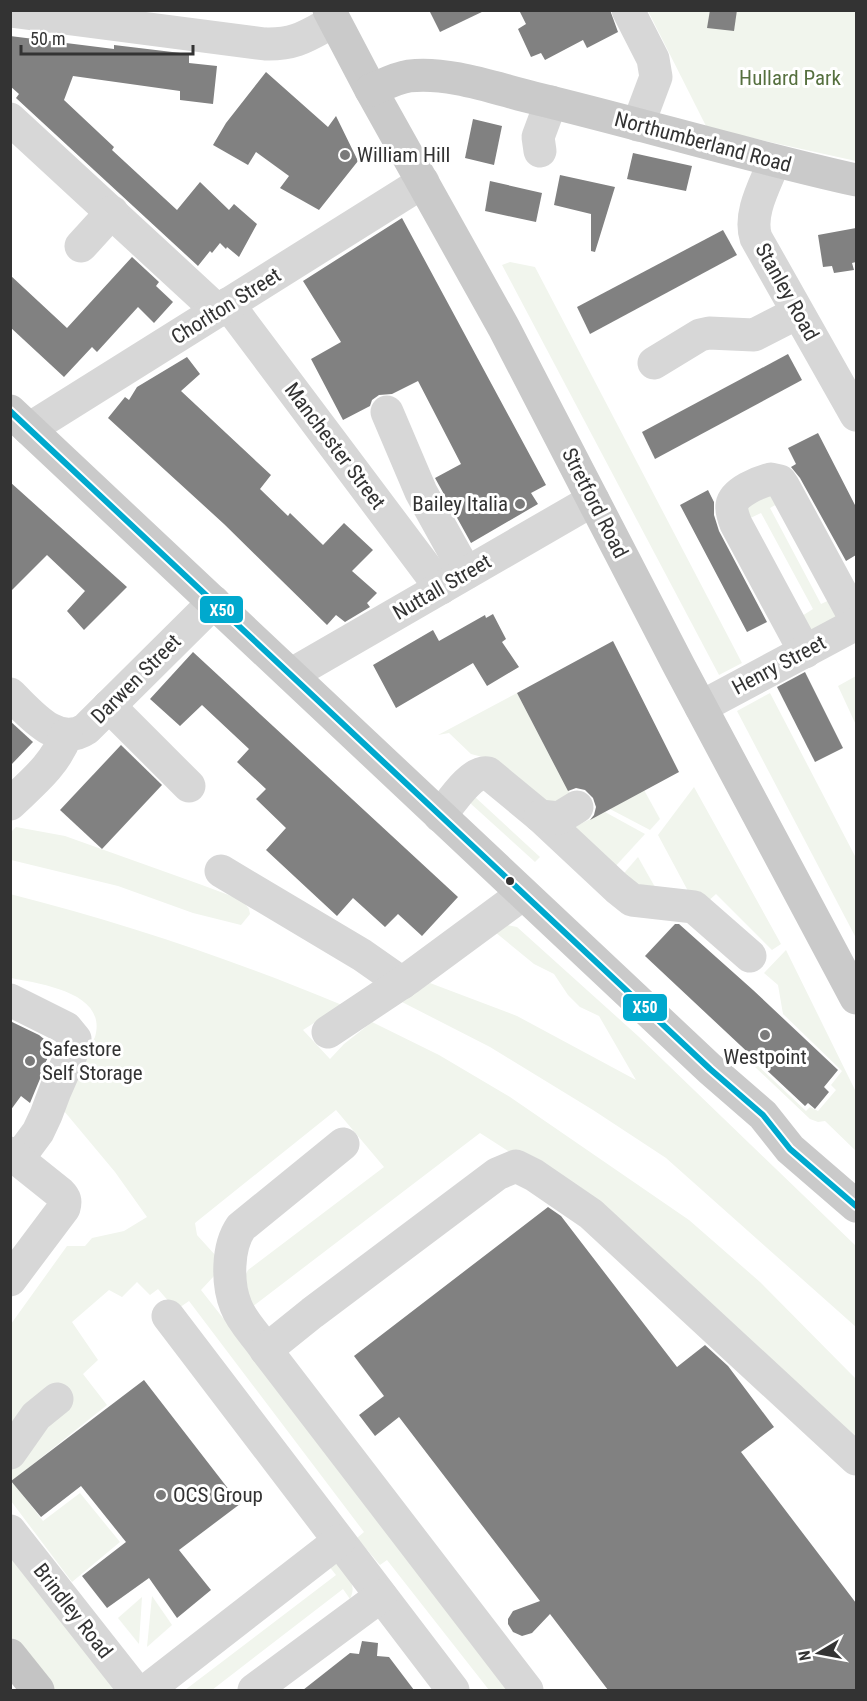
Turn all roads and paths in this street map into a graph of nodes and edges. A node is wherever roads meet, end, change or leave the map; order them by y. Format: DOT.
graph roads {
  1 [pos="628,10"];
  2 [pos="10,11"];
  3 [pos="331,16"];
  4 [pos="139,19"];
  5 [pos="371,90"];
  6 [pos="551,102"];
  7 [pos="10,119"];
  8 [pos="638,124"];
  9 [pos="541,155"];
  10 [pos="774,162"];
  11 [pos="856,180"];
  12 [pos="423,182"];
  13 [pos="112,212"];
  14 [pos="81,246"];
  15 [pos="223,308"];
  16 [pos="797,313"];
  17 [pos="646,368"];
  18 [pos="387,412"];
  19 [pos="856,415"];
  20 [pos="20,420"];
  21 [pos="593,500"];
  22 [pos="454,580"];
  23 [pos="214,602"];
  24 [pos="856,622"];
  25 [pos="805,652"];
  26 [pos="292,674"];
  27 [pos="10,694"];
  28 [pos="109,706"];
  29 [pos="701,707"];
  30 [pos="66,735"];
  31 [pos="189,786"];
  32 [pos="10,804"];
  33 [pos="577,807"];
  34 [pos="440,816"];
  35 [pos="540,816"];
  36 [pos="221,871"];
  37 [pos="524,894"];
  38 [pos="750,956"];
  39 [pos="406,980"];
  40 [pos="856,998"];
  41 [pos="10,1000"];
  42 [pos="328,1032"];
  43 [pos="763,1115"];
  44 [pos="344,1144"];
  45 [pos="14,1156"];
  46 [pos="856,1180"];
  47 [pos="856,1206"];
  48 [pos="21,1245"];
  49 [pos="10,1280"];
  50 [pos="168,1316"];
  51 [pos="266,1350"];
  52 [pos="57,1399"];
  53 [pos="10,1453"];
  54 [pos="856,1459"];
  55 [pos="10,1531"];
  56 [pos="339,1541"];
  57 [pos="381,1596"];
  58 [pos="10,1655"];
  59 [pos="38,1690"];
  60 [pos="135,1690"];
  61 [pos="147,1690"];
  62 [pos="254,1690"];
  63 [pos="453,1690"];
  64 [pos="527,1690"];
  1 -- 8 [label="street"];
  2 -- 4 [label="street"];
  3 -- 4 [label="street"];
  3 -- 5 [label="main road, Stretford Road"];
  5 -- 6 [label="main road, Northumberland Road"];
  5 -- 12 [label="main road, Stretford Road"];
  6 -- 8 [label="main road, Northumberland Road"];
  6 -- 9 [label="street"];
  7 -- 13 [label="street, Manchester Street"];
  8 -- 10 [label="main road, Northumberland Road"];
  10 -- 11 [label="main road, Northumberland Road"];
  10 -- 16 [label="street, Stanley Road"];
  12 -- 15 [label="street, Chorlton Street"];
  12 -- 21 [label="main road, Stretford Road"];
  13 -- 14 [label="street"];
  13 -- 15 [label="street, Manchester Street"];
  15 -- 20 [label="street, Chorlton Street"];
  15 -- 22 [label="street, Manchester Street"];
  16 -- 17 [label="street"];
  16 -- 19 [label="street, Stanley Road"];
  18 -- 22 [label="street"];
  20 -- 23 [label="main road"];
  21 -- 22 [label="street, Nuttall Street"];
  21 -- 29 [label="main road, Stretford Road"];
  22 -- 26 [label="street, Nuttall Street"];
  23 -- 26 [label="main road"];
  23 -- 28 [label="street, Darwen Street"];
  24 -- 25 [label="street, Henry Street"];
  24 -- 25 [label="street"];
  25 -- 29 [label="street, Henry Street"];
  26 -- 34 [label="main road"];
  27 -- 30 [label="street"];
  28 -- 30 [label="street, Darwen Street"];
  28 -- 31 [label="street"];
  29 -- 40 [label="main road, Stretford Road"];
  30 -- 32 [label="street, Darwen Street"];
  33 -- 35 [label="street"];
  34 -- 35 [label="street"];
  34 -- 37 [label="main road"];
  35 -- 38 [label="street"];
  36 -- 39 [label="street"];
  37 -- 39 [label="street"];
  37 -- 43 [label="main road"];
  39 -- 42 [label="street"];
  41 -- 45 [label="street"];
  43 -- 46 [label="main road"];
  43 -- 47 [label="main road"];
  44 -- 51 [label="street"];
  45 -- 48 [label="street"];
  48 -- 49 [label="street"];
  50 -- 56 [label="street"];
  51 -- 54 [label="street"];
  51 -- 64 [label="street"];
  52 -- 53 [label="street"];
  55 -- 60 [label="street, Brindley Road"];
  56 -- 57 [label="street"];
  56 -- 61 [label="street"];
  57 -- 62 [label="street"];
  57 -- 63 [label="street"];
  58 -- 59 [label="highway"];
}
